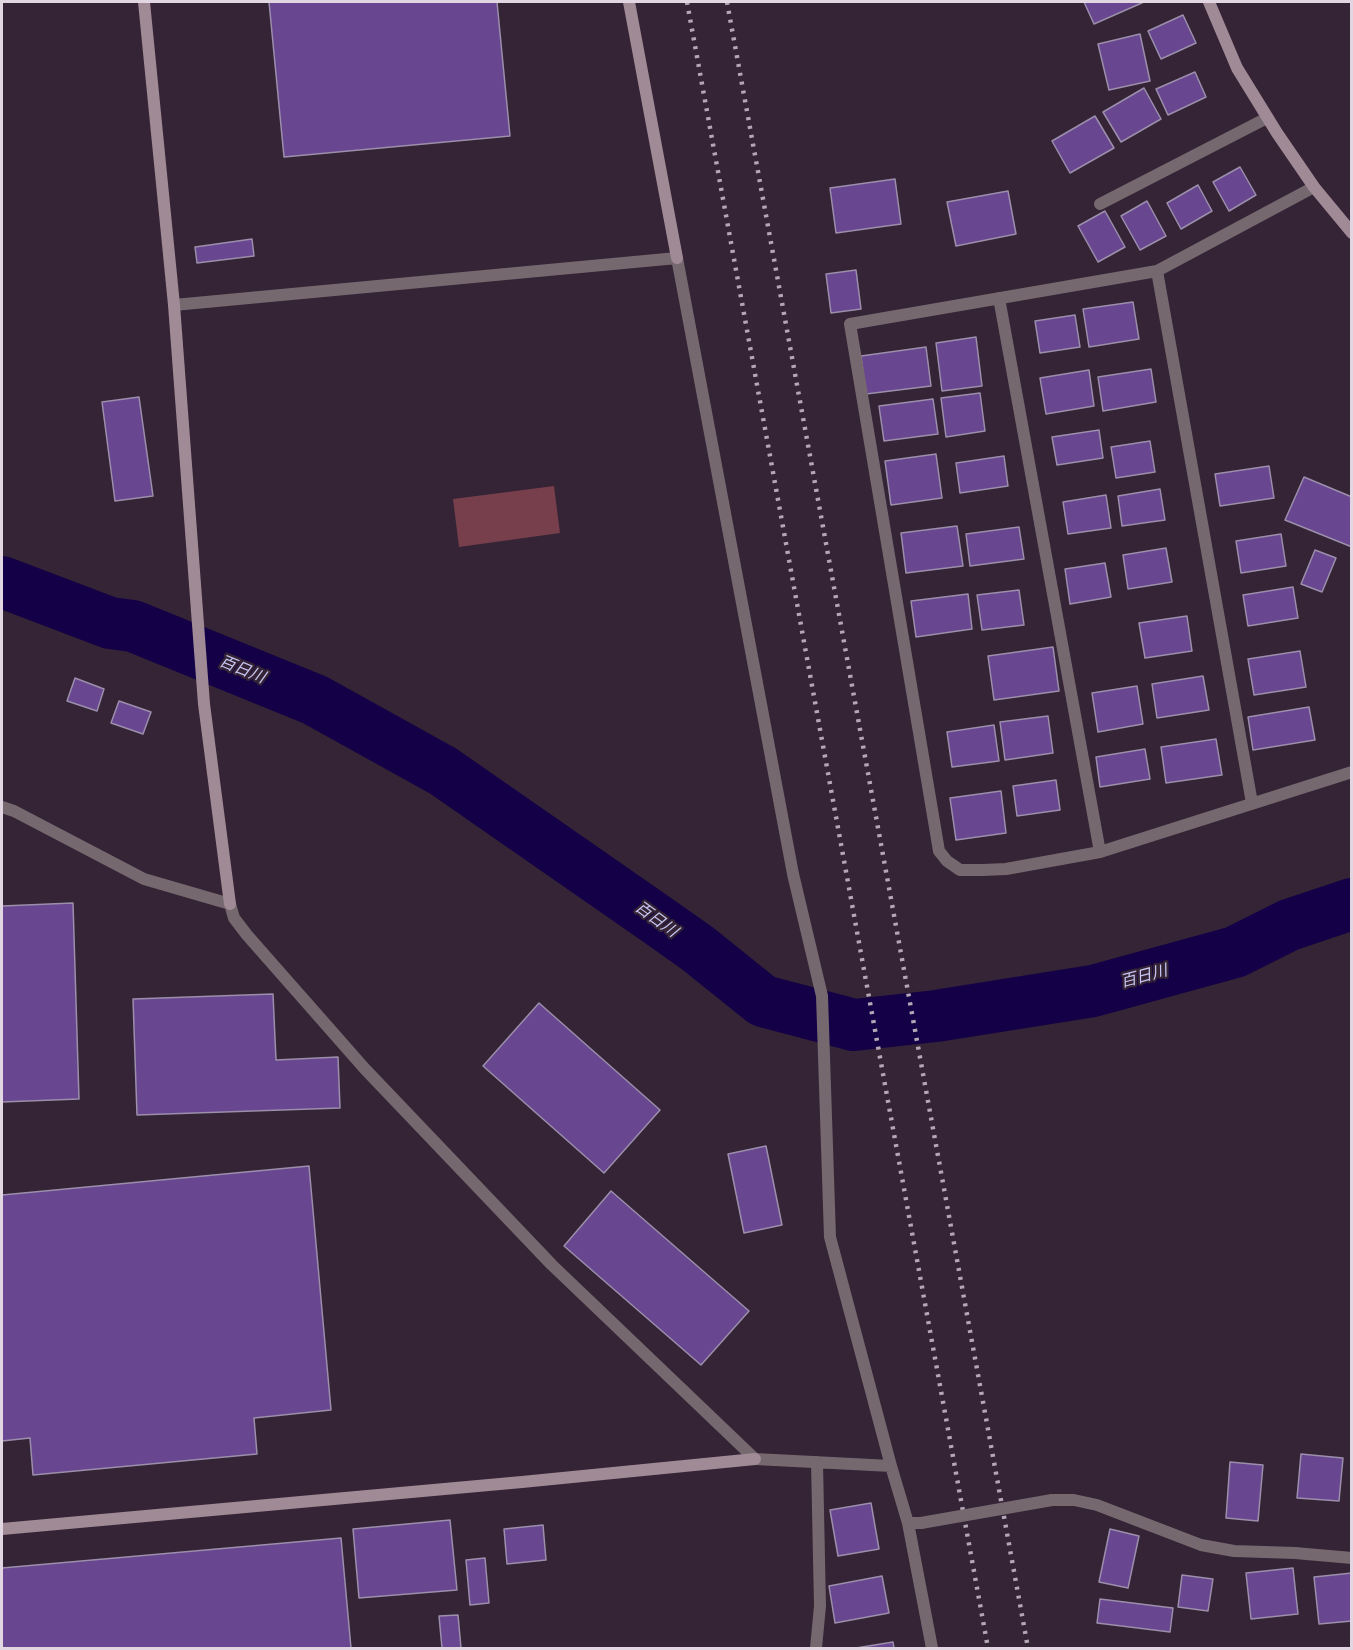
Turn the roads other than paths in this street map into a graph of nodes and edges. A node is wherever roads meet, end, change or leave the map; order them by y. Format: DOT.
graph roads {
  1 [pos="144,2"];
  2 [pos="629,2"];
  3 [pos="1209,2"];
  4 [pos="1267,118"];
  5 [pos="1314,187"];
  6 [pos="1100,204"];
  7 [pos="1352,233"];
  8 [pos="677,258"];
  9 [pos="1156,271"];
  10 [pos="999,298"];
  11 [pos="174,305"];
  12 [pos="1352,772"];
  13 [pos="1252,803"];
  14 [pos="2,807"];
  15 [pos="1100,852"];
  16 [pos="230,904"];
  17 [pos="755,1459"];
  18 [pos="817,1462"];
  19 [pos="891,1466"];
  20 [pos="915,1523"];
  21 [pos="2,1529"];
  22 [pos="1352,1558"];
  23 [pos="816,1648"];
  24 [pos="932,1648"];
  1 -- 11 [label="street"];
  2 -- 8 [label="street"];
  3 -- 4 [label="street"];
  4 -- 5 [label="street"];
  4 -- 6 [label="street"];
  5 -- 7 [label="street"];
  5 -- 9 [label="street"];
  8 -- 11 [label="street"];
  8 -- 19 [label="street"];
  9 -- 10 [label="street"];
  9 -- 13 [label="street"];
  10 -- 15 [label="street"];
  10 -- 15 [label="street"];
  11 -- 16 [label="street"];
  12 -- 13 [label="street"];
  13 -- 15 [label="street"];
  14 -- 16 [label="street"];
  16 -- 17 [label="street"];
  17 -- 18 [label="street"];
  17 -- 21 [label="street"];
  18 -- 19 [label="street"];
  18 -- 23 [label="street"];
  19 -- 20 [label="street"];
  20 -- 22 [label="street, bridge"];
  20 -- 24 [label="street"];
}
